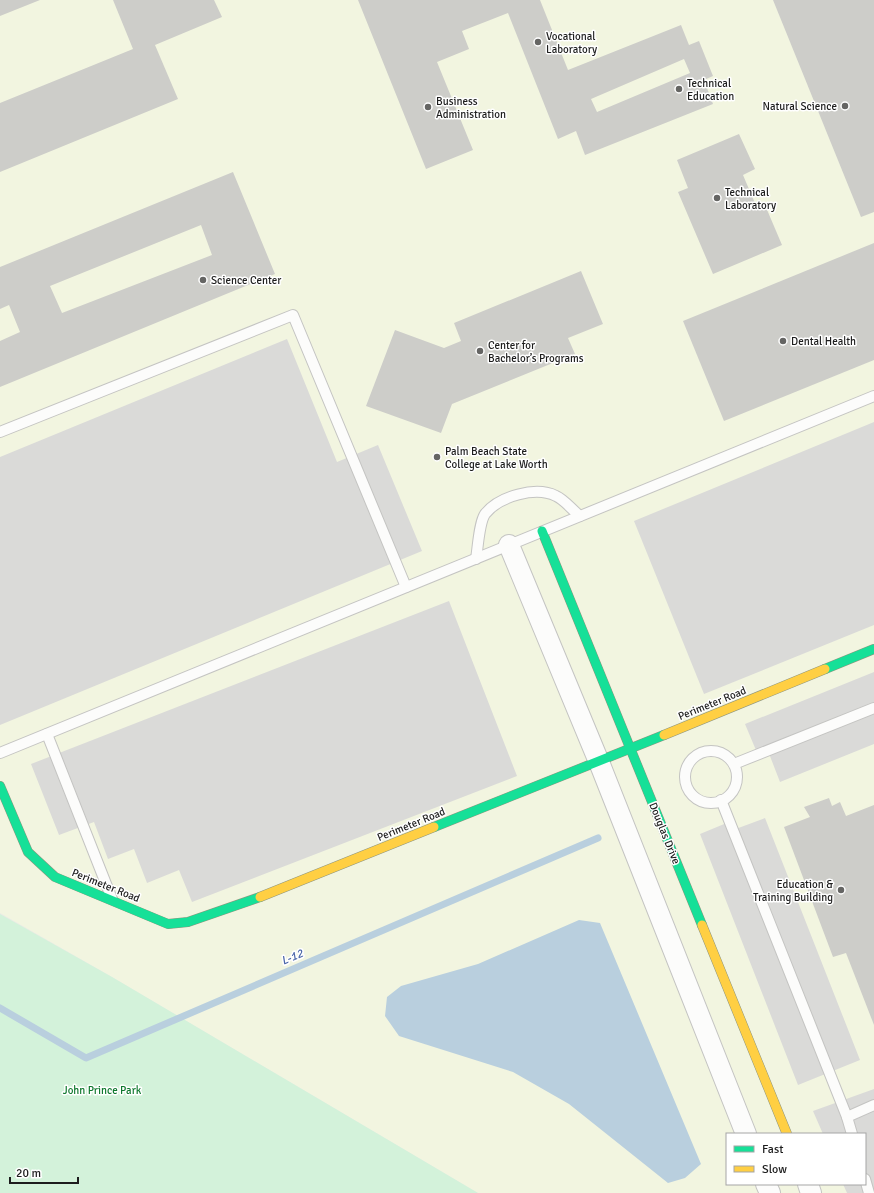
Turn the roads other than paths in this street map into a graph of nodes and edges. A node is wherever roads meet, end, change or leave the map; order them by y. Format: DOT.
graph roads {
  1 [pos="874,396"];
  2 [pos="0,432"];
  3 [pos="580,516"];
  4 [pos="542,531"];
  5 [pos="509,545"];
  6 [pos="476,559"];
  7 [pos="406,587"];
  8 [pos="874,649"];
  9 [pos="874,708"];
  10 [pos="46,734"];
  11 [pos="631,749"];
  12 [pos="0,753"];
  13 [pos="599,762"];
  14 [pos="734,764"];
  15 [pos="0,786"];
  16 [pos="721,800"];
  17 [pos="112,900"];
  18 [pos="874,1105"];
  19 [pos="847,1117"];
  20 [pos="746,1133"];
  21 [pos="787,1133"];
  22 [pos="852,1133"];
  23 [pos="866,1182"];
  24 [pos="869,1193"];
  1 -- 3 [label="lane"];
  2 -- 7 [label="lane"];
  3 -- 4 [label="lane"];
  3 -- 6 [label="lane"];
  4 -- 5 [label="lane"];
  4 -- 11 [label="street, Douglas Drive"];
  5 -- 6 [label="lane"];
  5 -- 13 [label="street"];
  6 -- 7 [label="lane"];
  7 -- 10 [label="lane"];
  8 -- 11 [label="street, Perimeter Road"];
  9 -- 14 [label="lane"];
  10 -- 12 [label="lane"];
  10 -- 17 [label="lane"];
  11 -- 13 [label="street, Perimeter Road"];
  11 -- 21 [label="street, Douglas Drive"];
  13 -- 17 [label="street, Perimeter Road"];
  13 -- 20 [label="street"];
  14 -- 16 [label="lane"];
  14 -- 16 [label="lane"];
  15 -- 17 [label="street, Perimeter Road"];
  16 -- 19 [label="lane"];
  18 -- 19 [label="lane"];
  19 -- 22 [label="lane"];
  23 -- 24 [label="lane"];
}
